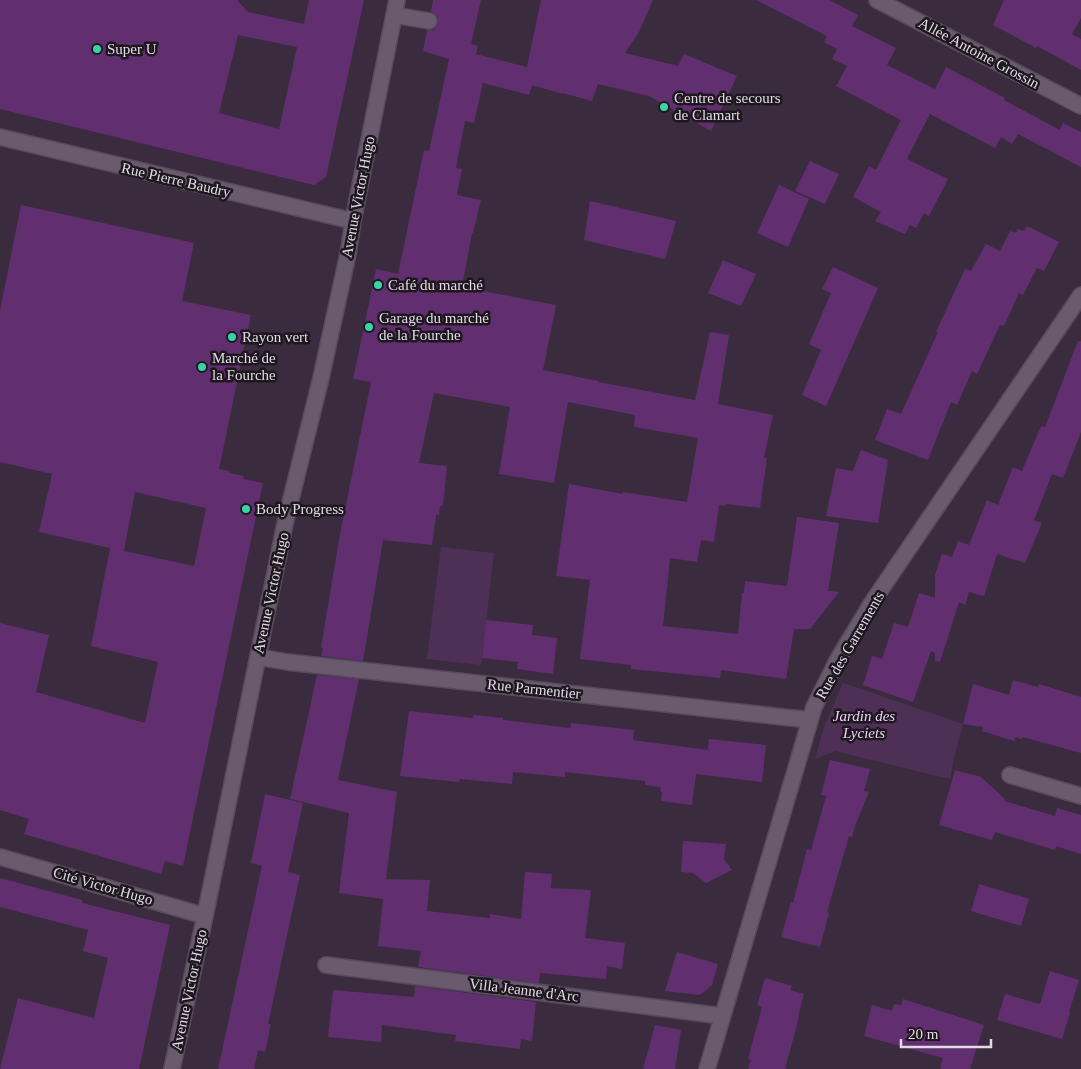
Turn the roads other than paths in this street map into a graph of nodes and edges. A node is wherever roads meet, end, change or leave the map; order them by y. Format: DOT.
graph roads {
  1 [pos="877,0"];
  2 [pos="396,7"];
  3 [pos="429,21"];
  4 [pos="1081,106"];
  5 [pos="0,137"];
  6 [pos="353,221"];
  7 [pos="1081,295"];
  8 [pos="258,657"];
  9 [pos="810,720"];
  10 [pos="1010,775"];
  11 [pos="1081,796"];
  12 [pos="0,857"];
  13 [pos="205,916"];
  14 [pos="326,965"];
  15 [pos="722,1016"];
  16 [pos="172,1069"];
  17 [pos="707,1069"];
  1 -- 4 [label="street, Allée Antoine Grossin"];
  2 -- 3 [label="street"];
  2 -- 6 [label="street, Avenue Victor Hugo"];
  5 -- 6 [label="street, Rue Pierre Baudry"];
  6 -- 8 [label="street, Avenue Victor Hugo"];
  7 -- 9 [label="street, Rue des Garrements"];
  8 -- 9 [label="street, Rue Parmentier"];
  8 -- 13 [label="street, Avenue Victor Hugo"];
  9 -- 15 [label="street, Rue des Garrements"];
  10 -- 11 [label="street"];
  12 -- 13 [label="street, Cité Victor Hugo"];
  13 -- 16 [label="street, Avenue Victor Hugo"];
  14 -- 15 [label="street, Villa Jeanne d'Arc"];
  15 -- 17 [label="street, Rue des Garrements"];
}
